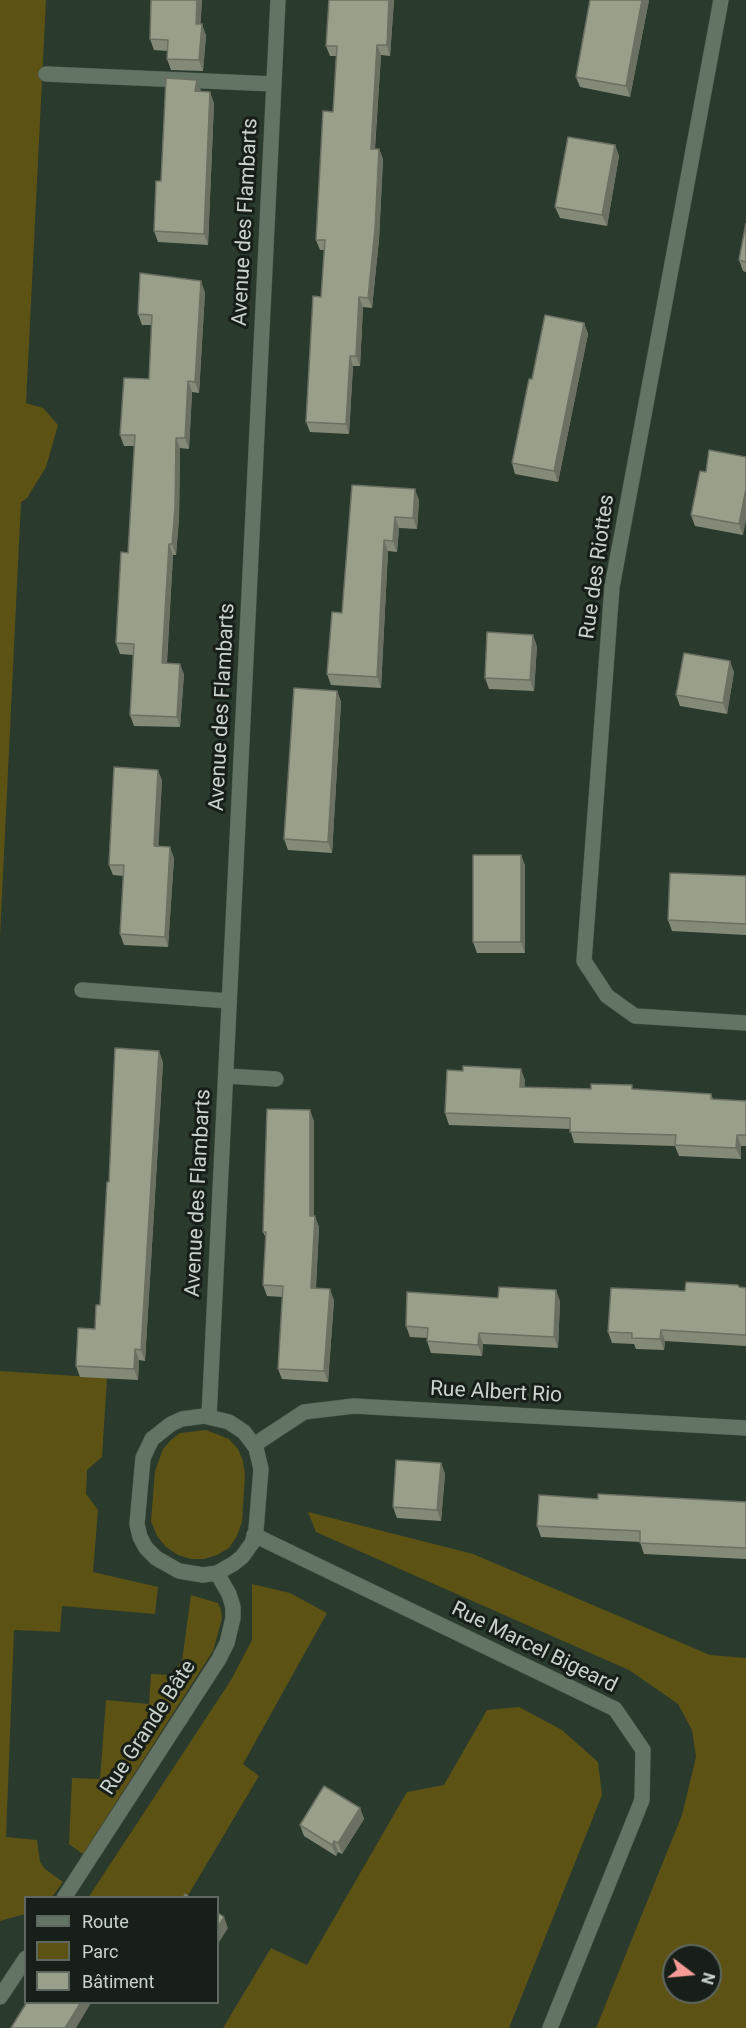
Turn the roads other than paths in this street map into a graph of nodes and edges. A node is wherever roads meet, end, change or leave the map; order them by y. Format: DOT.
graph roads {
  1 [pos="278,0"];
  2 [pos="721,0"];
  3 [pos="46,74"];
  4 [pos="274,84"];
  5 [pos="82,990"];
  6 [pos="229,1001"];
  7 [pos="746,1023"];
  8 [pos="226,1076"];
  9 [pos="276,1079"];
  10 [pos="210,1417"];
  11 [pos="746,1428"];
  12 [pos="254,1444"];
  13 [pos="254,1535"];
  14 [pos="217,1573"];
  15 [pos="65,1896"];
  16 [pos="24,1961"];
  17 [pos="0,1997"];
  18 [pos="550,2028"];
  1 -- 4 [label="street, Avenue des Flambarts"];
  2 -- 7 [label="street, Rue des Riottes"];
  3 -- 4 [label="street"];
  4 -- 6 [label="street, Avenue des Flambarts"];
  5 -- 6 [label="street"];
  6 -- 8 [label="street, Avenue des Flambarts"];
  8 -- 9 [label="street"];
  8 -- 10 [label="street, Avenue des Flambarts"];
  10 -- 12 [label="street"];
  10 -- 14 [label="street"];
  11 -- 12 [label="street, Rue Albert Rio"];
  12 -- 13 [label="street"];
  13 -- 14 [label="street"];
  13 -- 18 [label="street, Rue Marcel Bigeard"];
  14 -- 15 [label="street, Rue Grande Bâte"];
  16 -- 17 [label="street"];
}
